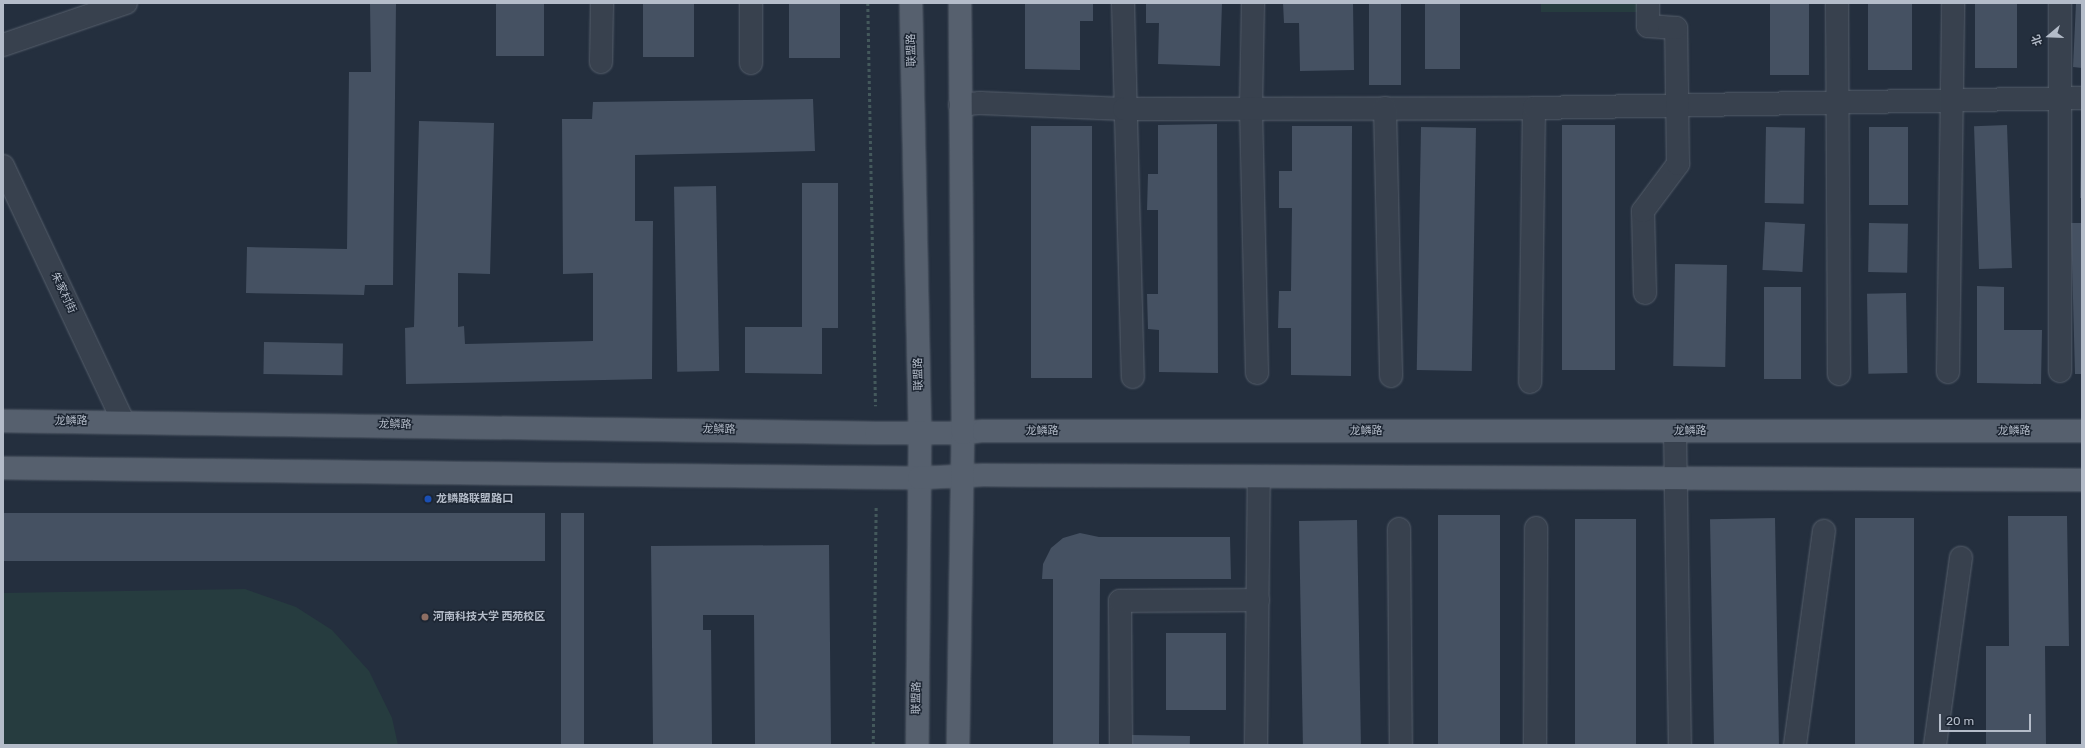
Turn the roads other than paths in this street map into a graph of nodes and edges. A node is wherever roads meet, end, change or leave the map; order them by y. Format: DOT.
graph roads {
  1 [pos="126,3"];
  2 [pos="602,3"];
  3 [pos="751,3"];
  4 [pos="911,3"];
  5 [pos="960,3"];
  6 [pos="1123,3"];
  7 [pos="1253,3"];
  8 [pos="1648,3"];
  9 [pos="1837,3"];
  10 [pos="1953,3"];
  11 [pos="2060,3"];
  12 [pos="3,45"];
  13 [pos="601,62"];
  14 [pos="751,63"];
  15 [pos="2060,98"];
  16 [pos="2082,98"];
  17 [pos="1952,100"];
  18 [pos="1838,102"];
  19 [pos="960,105"];
  20 [pos="1678,106"];
  21 [pos="1251,108"];
  22 [pos="1385,108"];
  23 [pos="1534,108"];
  24 [pos="1124,109"];
  25 [pos="3,166"];
  26 [pos="1645,293"];
  27 [pos="2060,371"];
  28 [pos="1948,372"];
  29 [pos="1257,373"];
  30 [pos="1839,374"];
  31 [pos="1391,376"];
  32 [pos="1133,377"];
  33 [pos="1530,382"];
  34 [pos="3,421"];
  35 [pos="123,421"];
  36 [pos="1675,431"];
  37 [pos="2082,431"];
  38 [pos="920,432"];
  39 [pos="963,433"];
  40 [pos="3,468"];
  41 [pos="963,477"];
  42 [pos="919,478"];
  43 [pos="1259,478"];
  44 [pos="1676,478"];
  45 [pos="2082,480"];
  46 [pos="1536,528"];
  47 [pos="1399,529"];
  48 [pos="1824,531"];
  49 [pos="1961,558"];
  50 [pos="1258,600"];
  51 [pos="917,745"];
  52 [pos="958,745"];
  53 [pos="1121,745"];
  54 [pos="1256,745"];
  55 [pos="1401,745"];
  56 [pos="1535,745"];
  57 [pos="1680,745"];
  58 [pos="1795,745"];
  59 [pos="1935,745"];
  1 -- 12 [label="street"];
  2 -- 13 [label="street"];
  3 -- 14 [label="street"];
  4 -- 38 [label="main road, 联盟路"];
  5 -- 19 [label="main road"];
  6 -- 24 [label="street"];
  7 -- 21 [label="street"];
  8 -- 20 [label="street"];
  9 -- 18 [label="street"];
  10 -- 17 [label="street"];
  11 -- 15 [label="street"];
  15 -- 16 [label="street"];
  15 -- 17 [label="street"];
  15 -- 27 [label="street"];
  17 -- 18 [label="street"];
  17 -- 28 [label="street"];
  18 -- 20 [label="street"];
  18 -- 30 [label="street"];
  19 -- 24 [label="street"];
  19 -- 39 [label="main road"];
  20 -- 23 [label="street"];
  20 -- 26 [label="street"];
  21 -- 22 [label="street"];
  21 -- 24 [label="street"];
  21 -- 29 [label="street"];
  22 -- 23 [label="street"];
  22 -- 31 [label="street"];
  23 -- 33 [label="street"];
  24 -- 32 [label="street"];
  25 -- 35 [label="street, 朱家村街"];
  34 -- 35 [label="main road, 龙鳞路"];
  35 -- 38 [label="main road, 龙鳞路"];
  36 -- 37 [label="main road, 龙鳞路"];
  36 -- 39 [label="main road, 龙鳞路"];
  36 -- 44 [label="street"];
  38 -- 39 [label="main road, 龙鳞路"];
  38 -- 42 [label="main road, 联盟路"];
  39 -- 41 [label="main road"];
  40 -- 42 [label="main road"];
  41 -- 42 [label="main road"];
  41 -- 43 [label="main road"];
  41 -- 52 [label="main road"];
  42 -- 51 [label="main road, 联盟路"];
  43 -- 44 [label="main road"];
  43 -- 50 [label="street"];
  44 -- 45 [label="main road"];
  44 -- 57 [label="street"];
  46 -- 56 [label="street"];
  47 -- 55 [label="street"];
  48 -- 58 [label="street"];
  49 -- 59 [label="street"];
  50 -- 53 [label="street"];
  50 -- 54 [label="street"];
}
